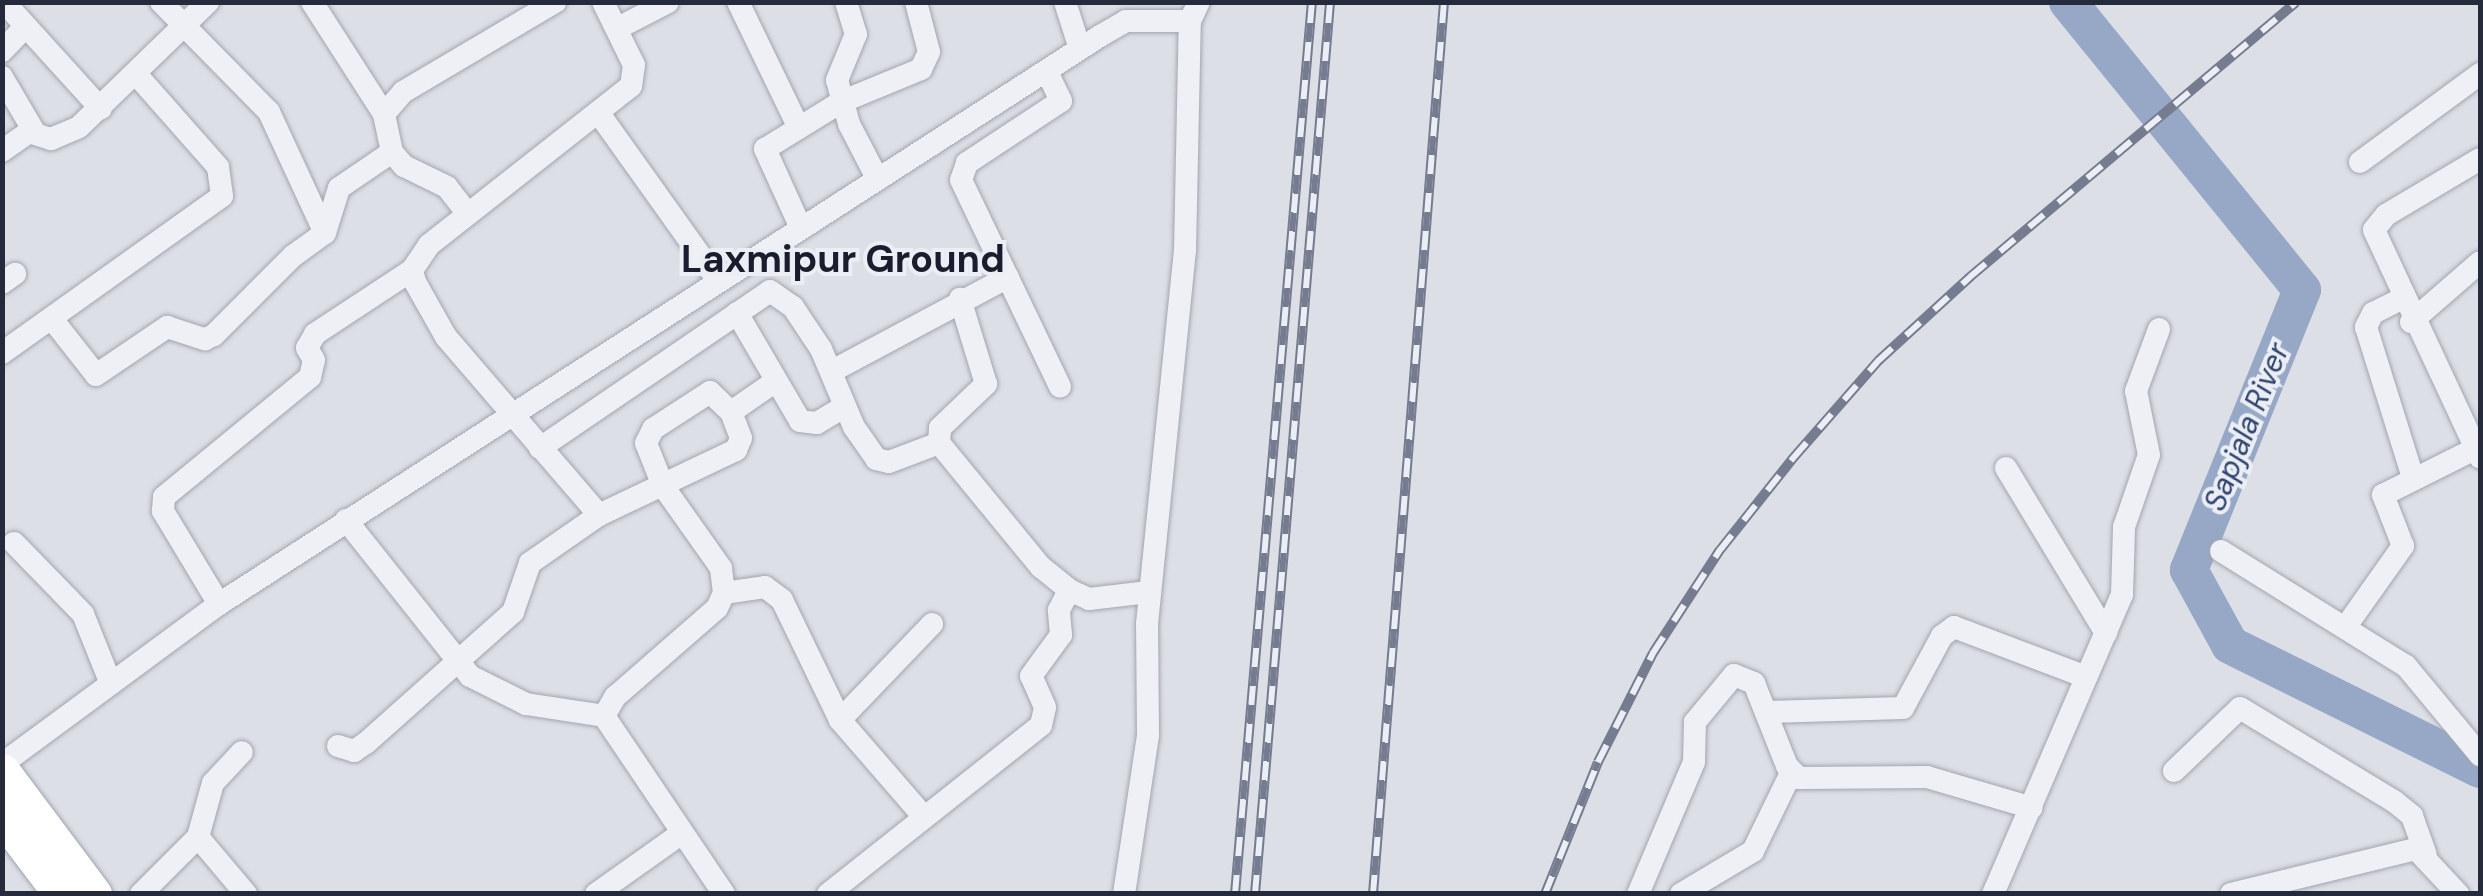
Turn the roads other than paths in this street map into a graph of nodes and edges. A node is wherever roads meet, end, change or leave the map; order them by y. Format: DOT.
graph roads {
  1 [pos="4,2"];
  2 [pos="160,2"];
  3 [pos="208,2"];
  4 [pos="312,2"];
  5 [pos="555,2"];
  6 [pos="602,2"];
  7 [pos="668,2"];
  8 [pos="738,2"];
  9 [pos="846,2"];
  10 [pos="916,2"];
  11 [pos="1066,2"];
  12 [pos="1195,12"];
  13 [pos="25,27"];
  14 [pos="183,28"];
  15 [pos="618,28"];
  16 [pos="1080,48"];
  17 [pos="2,51"];
  18 [pos="1046,72"];
  19 [pos="136,74"];
  20 [pos="2480,74"];
  21 [pos="2,77"];
  22 [pos="842,102"];
  23 [pos="101,109"];
  24 [pos="384,114"];
  25 [pos="600,115"];
  26 [pos="798,126"];
  27 [pos="35,132"];
  28 [pos="2,151"];
  29 [pos="392,152"];
  30 [pos="2480,159"];
  31 [pos="2360,162"];
  32 [pos="877,178"];
  33 [pos="468,214"];
  34 [pos="800,226"];
  35 [pos="325,233"];
  36 [pos="2480,262"];
  37 [pos="412,270"];
  38 [pos="1008,277"];
  39 [pos="717,280"];
  40 [pos="960,299"];
  41 [pos="2401,299"];
  42 [pos="737,313"];
  43 [pos="52,319"];
  44 [pos="2411,322"];
  45 [pos="2159,329"];
  46 [pos="2,354"];
  47 [pos="834,370"];
  48 [pos="776,381"];
  49 [pos="1060,387"];
  50 [pos="844,407"];
  51 [pos="515,410"];
  52 [pos="731,412"];
  53 [pos="535,440"];
  54 [pos="938,443"];
  55 [pos="2478,453"];
  56 [pos="2006,468"];
  57 [pos="2412,478"];
  58 [pos="664,486"];
  59 [pos="600,514"];
  60 [pos="346,520"];
  61 [pos="14,543"];
  62 [pos="2221,551"];
  63 [pos="1069,590"];
  64 [pos="1150,592"];
  65 [pos="724,593"];
  66 [pos="219,604"];
  67 [pos="932,624"];
  68 [pos="2347,626"];
  69 [pos="2106,633"];
  70 [pos="454,660"];
  71 [pos="2086,678"];
  72 [pos="111,684"];
  73 [pos="1768,712"];
  74 [pos="604,716"];
  75 [pos="840,720"];
  76 [pos="338,746"];
  77 [pos="242,752"];
  78 [pos="2480,755"];
  79 [pos="2,768"];
  80 [pos="2174,771"];
  81 [pos="1791,773"];
  82 [pos="2032,808"];
  83 [pos="2,816"];
  84 [pos="924,817"];
  85 [pos="682,834"];
  86 [pos="198,837"];
  87 [pos="2426,855"];
  88 [pos="1706,888"];
  89 [pos="598,893"];
  90 [pos="61,894"];
  91 [pos="94,894"];
  92 [pos="141,894"];
  93 [pos="246,894"];
  94 [pos="724,894"];
  95 [pos="828,894"];
  96 [pos="1124,894"];
  97 [pos="1638,894"];
  98 [pos="1682,894"];
  99 [pos="1994,894"];
  100 [pos="2230,894"];
  101 [pos="2458,894"];
  1 -- 13 [label="street"];
  2 -- 14 [label="street"];
  3 -- 14 [label="street"];
  4 -- 24 [label="street"];
  5 -- 24 [label="street"];
  6 -- 15 [label="street"];
  7 -- 15 [label="street"];
  8 -- 26 [label="street"];
  9 -- 22 [label="street"];
  10 -- 22 [label="street"];
  11 -- 16 [label="street"];
  12 -- 16 [label="street"];
  12 -- 64 [label="street"];
  13 -- 17 [label="street"];
  13 -- 23 [label="street"];
  14 -- 19 [label="street"];
  14 -- 35 [label="street"];
  15 -- 25 [label="street"];
  16 -- 18 [label="street"];
  18 -- 32 [label="street"];
  18 -- 38 [label="street"];
  19 -- 23 [label="street"];
  19 -- 43 [label="street"];
  20 -- 31 [label="street"];
  21 -- 27 [label="street"];
  22 -- 26 [label="street"];
  22 -- 32 [label="street"];
  23 -- 27 [label="street"];
  24 -- 29 [label="street"];
  25 -- 33 [label="street"];
  25 -- 39 [label="street"];
  26 -- 34 [label="street"];
  27 -- 28 [label="street"];
  29 -- 33 [label="street"];
  29 -- 35 [label="street"];
  30 -- 41 [label="street"];
  32 -- 34 [label="street"];
  33 -- 37 [label="street"];
  34 -- 39 [label="street"];
  35 -- 43 [label="street"];
  36 -- 44 [label="street"];
  37 -- 51 [label="street"];
  37 -- 66 [label="street"];
  38 -- 40 [label="street"];
  38 -- 49 [label="street"];
  39 -- 51 [label="street"];
  40 -- 47 [label="street"];
  40 -- 54 [label="street"];
  41 -- 44 [label="street"];
  41 -- 57 [label="street"];
  42 -- 47 [label="street"];
  42 -- 48 [label="street"];
  42 -- 53 [label="street"];
  43 -- 46 [label="street"];
  44 -- 55 [label="street"];
  45 -- 69 [label="street"];
  47 -- 50 [label="street"];
  48 -- 50 [label="street"];
  48 -- 52 [label="street"];
  50 -- 54 [label="street"];
  51 -- 53 [label="street"];
  51 -- 60 [label="street"];
  52 -- 58 [label="street"];
  52 -- 58 [label="street"];
  53 -- 59 [label="street"];
  54 -- 63 [label="street"];
  55 -- 57 [label="street"];
  56 -- 69 [label="street"];
  57 -- 68 [label="street"];
  58 -- 59 [label="street"];
  58 -- 65 [label="street"];
  59 -- 70 [label="street"];
  60 -- 66 [label="street"];
  60 -- 70 [label="street"];
  61 -- 72 [label="street"];
  62 -- 68 [label="street"];
  63 -- 64 [label="street"];
  63 -- 84 [label="street"];
  64 -- 96 [label="street"];
  65 -- 74 [label="street"];
  65 -- 75 [label="street"];
  66 -- 72 [label="street"];
  67 -- 75 [label="street"];
  68 -- 78 [label="street"];
  69 -- 71 [label="street"];
  70 -- 74 [label="street"];
  70 -- 76 [label="street"];
  71 -- 73 [label="street"];
  71 -- 82 [label="street"];
  72 -- 79 [label="street"];
  73 -- 81 [label="street"];
  73 -- 97 [label="street"];
  74 -- 85 [label="street"];
  75 -- 84 [label="street"];
  77 -- 86 [label="street"];
  79 -- 91 [label="main road"];
  80 -- 87 [label="street"];
  81 -- 82 [label="street"];
  81 -- 88 [label="street"];
  82 -- 99 [label="street"];
  83 -- 90 [label="main road"];
  84 -- 95 [label="street"];
  85 -- 89 [label="street"];
  85 -- 94 [label="street"];
  86 -- 92 [label="street"];
  86 -- 93 [label="street"];
  87 -- 100 [label="street"];
  87 -- 101 [label="street"];
  88 -- 98 [label="street"];
}
